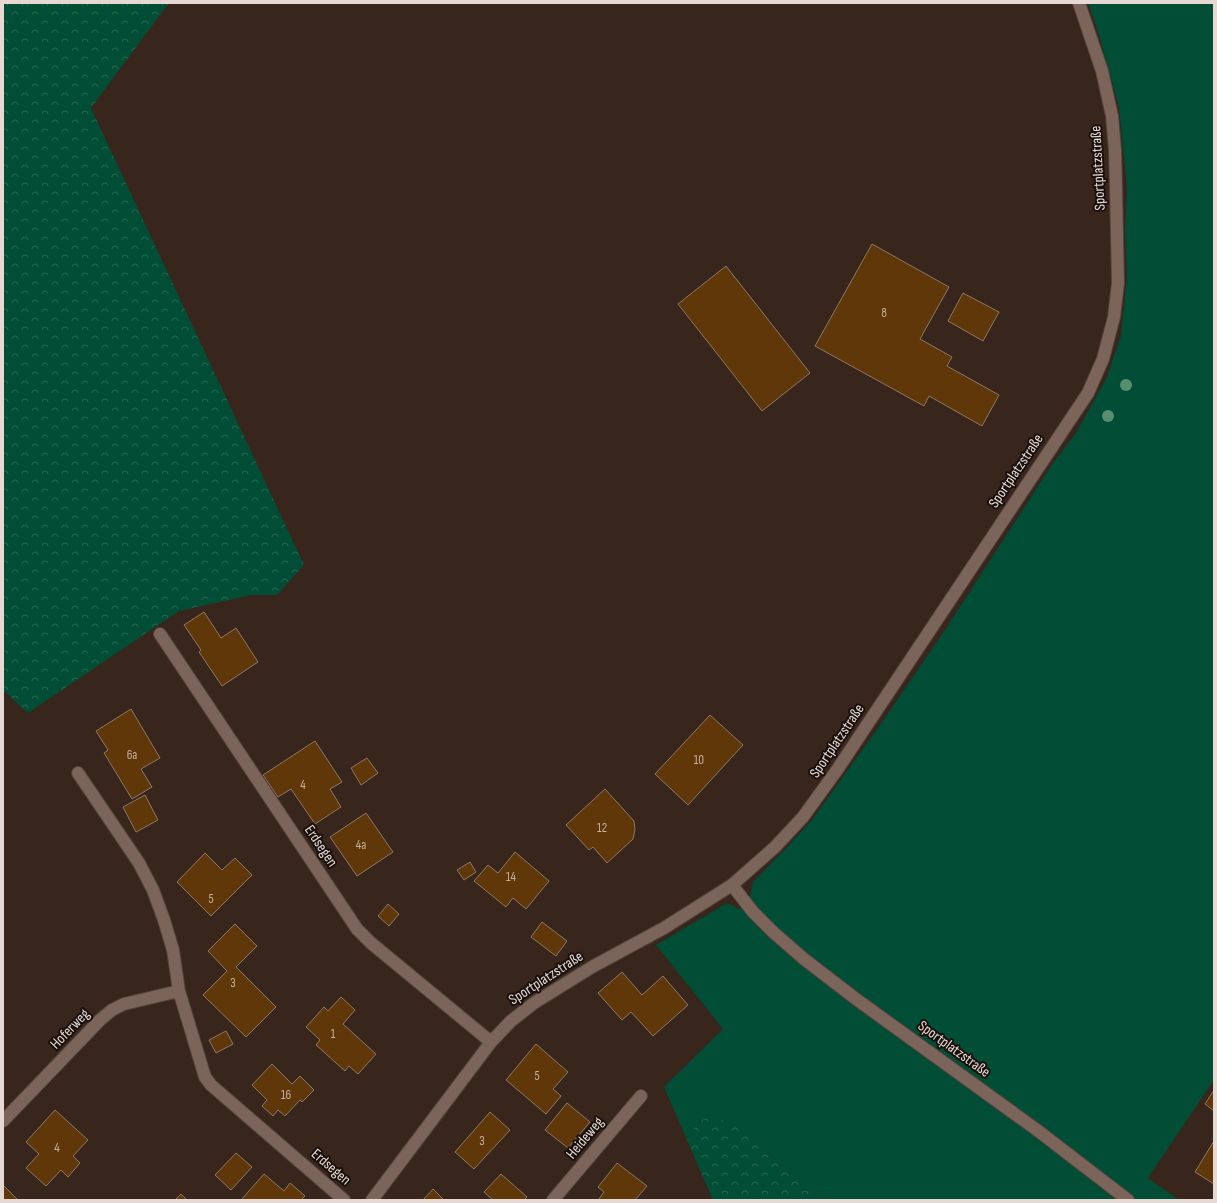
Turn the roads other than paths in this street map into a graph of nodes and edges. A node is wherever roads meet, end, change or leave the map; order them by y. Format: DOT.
graph roads {
  1 [pos="1079,3"];
  2 [pos="160,634"];
  3 [pos="78,773"];
  4 [pos="732,885"];
  5 [pos="179,991"];
  6 [pos="491,1042"];
  7 [pos="641,1096"];
  8 [pos="3,1121"];
  9 [pos="344,1200"];
  10 [pos="372,1200"];
  11 [pos="553,1200"];
  12 [pos="1128,1200"];
  1 -- 4 [label="street, Sportplatzstraße"];
  2 -- 6 [label="street, Erdsegen"];
  3 -- 5 [label="street, Erdsegen"];
  4 -- 6 [label="street, Sportplatzstraße"];
  4 -- 12 [label="street, Sportplatzstraße"];
  5 -- 8 [label="street, Hoferweg"];
  5 -- 9 [label="street, Erdsegen"];
  6 -- 10 [label="street, Sportplatzstraße"];
  7 -- 11 [label="street, Heideweg"];
}
